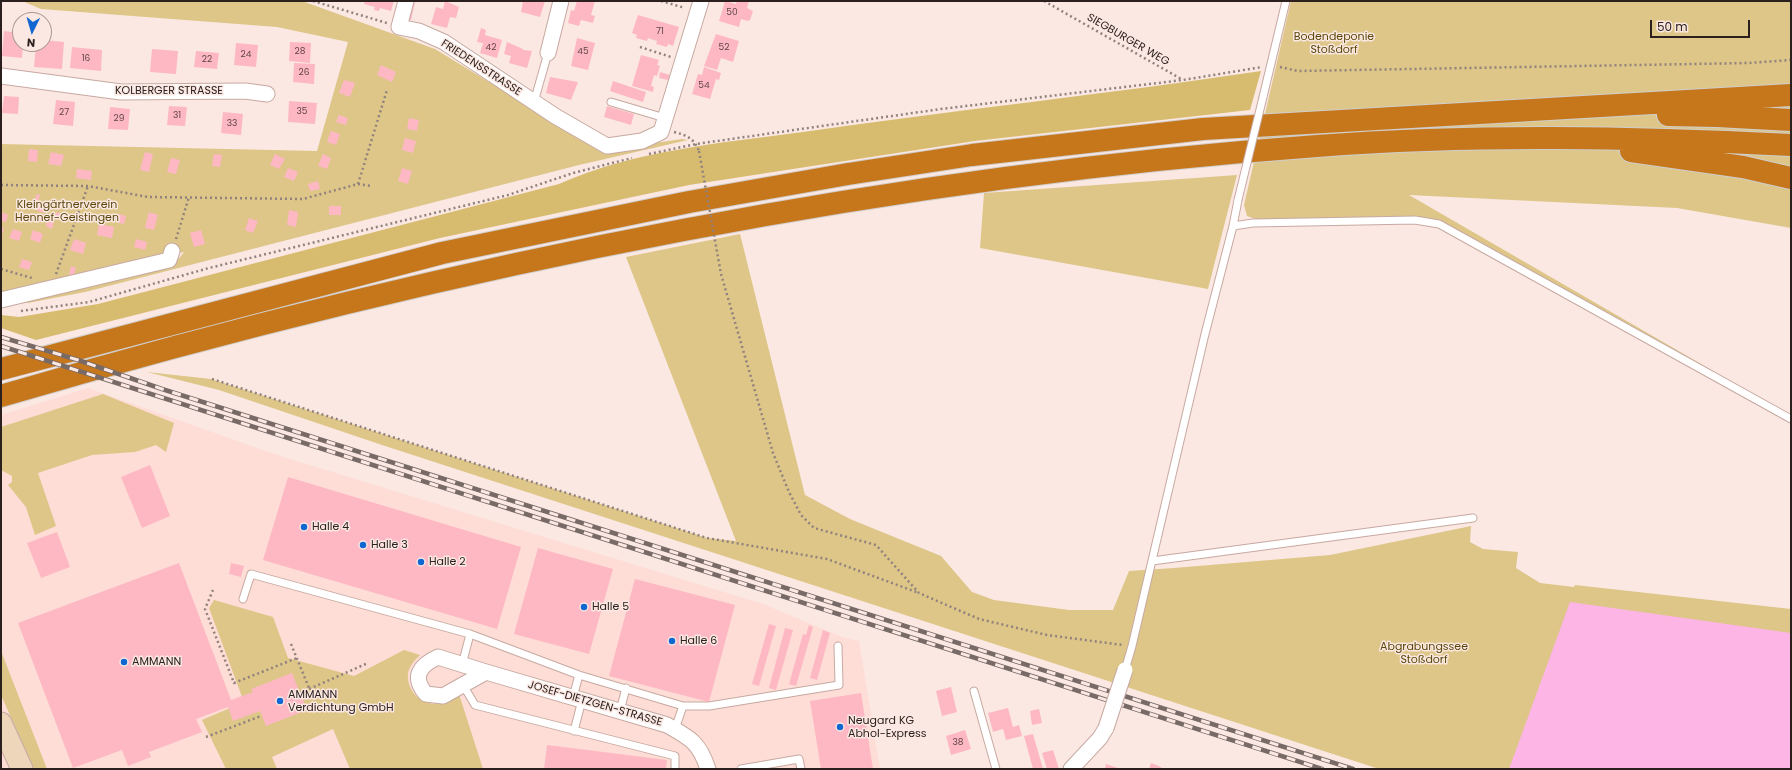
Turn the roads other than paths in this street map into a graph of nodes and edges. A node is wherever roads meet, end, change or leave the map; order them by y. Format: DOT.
graph roads {
  1 [pos="406,1"];
  2 [pos="561,1"];
  3 [pos="1286,1"];
  4 [pos="699,6"];
  5 [pos="548,53"];
  6 [pos="1,76"];
  7 [pos="267,94"];
  8 [pos="1791,95"];
  9 [pos="534,102"];
  10 [pos="611,102"];
  11 [pos="1480,113"];
  12 [pos="1791,120"];
  13 [pos="663,125"];
  14 [pos="1536,139"];
  15 [pos="1791,145"];
  16 [pos="1791,178"];
  17 [pos="1233,226"];
  18 [pos="172,251"];
  19 [pos="1,300"];
  20 [pos="1,369"];
  21 [pos="1,396"];
  22 [pos="1791,419"];
  23 [pos="1473,518"];
  24 [pos="1152,561"];
  25 [pos="244,599"];
  26 [pos="470,634"];
  27 [pos="838,646"];
  28 [pos="462,665"];
  29 [pos="1125,670"];
  30 [pos="486,672"];
  31 [pos="579,675"];
  32 [pos="463,685"];
  33 [pos="626,688"];
  34 [pos="974,691"];
  35 [pos="577,699"];
  36 [pos="683,706"];
  37 [pos="620,711"];
  38 [pos="1,723"];
  39 [pos="675,729"];
  40 [pos="574,731"];
  41 [pos="767,767"];
  42 [pos="22,769"];
  43 [pos="675,769"];
  44 [pos="708,769"];
  45 [pos="741,769"];
  46 [pos="801,769"];
  47 [pos="996,769"];
  48 [pos="1071,769"];
  1 -- 9 [label="street, FRIEDENSSTRASSE"];
  2 -- 5 [label="street"];
  3 -- 17 [label="lane, bridge"];
  4 -- 13 [label="street"];
  5 -- 9 [label="lane"];
  6 -- 7 [label="street, KOLBERGER STRASSE"];
  8 -- 11 [label="highway"];
  9 -- 13 [label="street, FRIEDENSSTRASSE"];
  10 -- 13 [label="lane"];
  11 -- 12 [label="highway"];
  11 -- 20 [label="highway"];
  14 -- 15 [label="highway"];
  14 -- 16 [label="highway"];
  14 -- 21 [label="highway"];
  17 -- 22 [label="lane"];
  17 -- 24 [label="lane"];
  18 -- 19 [label="street"];
  23 -- 24 [label="lane"];
  24 -- 29 [label="lane"];
  25 -- 26 [label="lane"];
  26 -- 28 [label="lane"];
  26 -- 31 [label="lane"];
  27 -- 36 [label="lane"];
  28 -- 30 [label="street, JOSEF-DIETZGEN-STRASSE"];
  28 -- 32 [label="street, JOSEF-DIETZGEN-STRASSE"];
  29 -- 48 [label="street, bridge"];
  30 -- 32 [label="street, JOSEF-DIETZGEN-STRASSE"];
  30 -- 35 [label="street, JOSEF-DIETZGEN-STRASSE"];
  31 -- 33 [label="lane"];
  31 -- 35 [label="lane"];
  32 -- 40 [label="lane"];
  33 -- 36 [label="lane"];
  33 -- 37 [label="lane"];
  34 -- 47 [label="lane"];
  35 -- 37 [label="street, JOSEF-DIETZGEN-STRASSE"];
  35 -- 40 [label="lane"];
  36 -- 39 [label="lane"];
  37 -- 39 [label="street, JOSEF-DIETZGEN-STRASSE"];
  38 -- 42 [label="main road"];
  39 -- 44 [label="street, JOSEF-DIETZGEN-STRASSE"];
  40 -- 43 [label="lane"];
  41 -- 45 [label="lane"];
  41 -- 46 [label="lane"];
}
